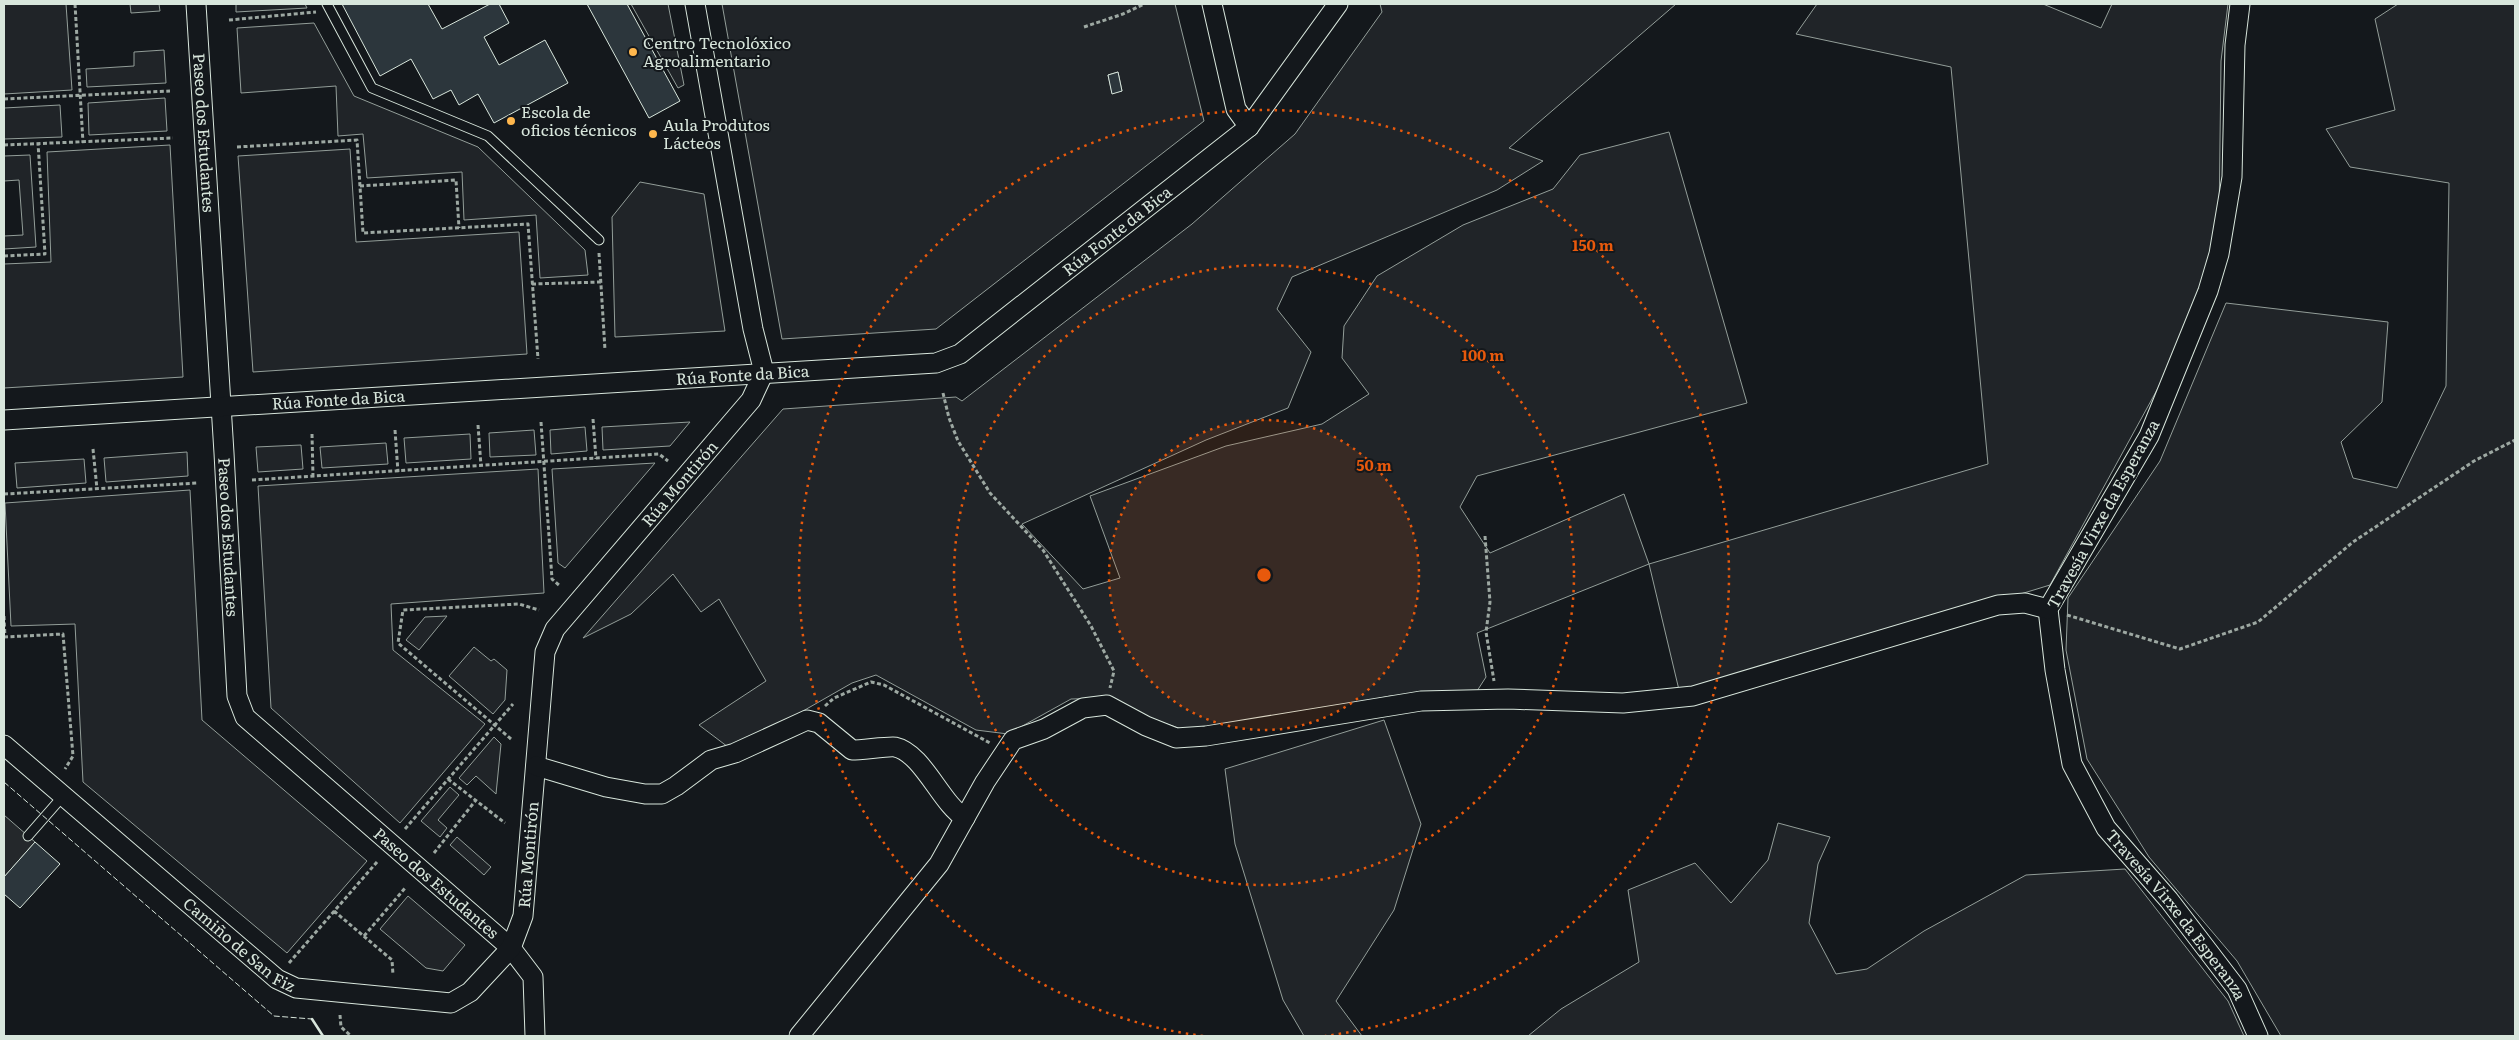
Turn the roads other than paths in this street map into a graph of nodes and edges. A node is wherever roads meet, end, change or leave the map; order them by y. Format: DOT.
graph roads {
  1 [pos="196,4"];
  2 [pos="695,4"];
  3 [pos="1212,4"];
  4 [pos="1338,4"];
  5 [pos="2240,4"];
  6 [pos="329,7"];
  7 [pos="1249,127"];
  8 [pos="599,240"];
  9 [pos="764,372"];
  10 [pos="221,406"];
  11 [pos="4,420"];
  12 [pos="2048,609"];
  13 [pos="4,745"];
  14 [pos="536,766"];
  15 [pos="63,796"];
  16 [pos="965,818"];
  17 [pos="28,836"];
  18 [pos="511,948"];
  19 [pos="535,1036"];
  20 [pos="799,1036"];
  21 [pos="2258,1036"];
  1 -- 10 [label="street, Paseo dos Estudantes"];
  2 -- 9 [label="street"];
  3 -- 7 [label="street"];
  4 -- 7 [label="street, Rúa Fonte da Bica"];
  5 -- 12 [label="street, Travesía Virxe da Esperanza"];
  6 -- 8 [label="lane"];
  7 -- 9 [label="street, Rúa Fonte da Bica"];
  9 -- 10 [label="street, Rúa Fonte da Bica"];
  9 -- 14 [label="street, Rúa Montirón"];
  10 -- 11 [label="street, Rúa Fonte da Bica"];
  10 -- 18 [label="street, Paseo dos Estudantes"];
  12 -- 16 [label="street"];
  12 -- 21 [label="street, Travesía Virxe da Esperanza"];
  13 -- 15 [label="street, Camiño de San Fiz"];
  14 -- 16 [label="street"];
  14 -- 18 [label="street, Rúa Montirón"];
  15 -- 17 [label="lane"];
  15 -- 18 [label="street, Camiño de San Fiz"];
  16 -- 20 [label="street"];
  18 -- 19 [label="street, Paseo dos Estudantes"];
}
